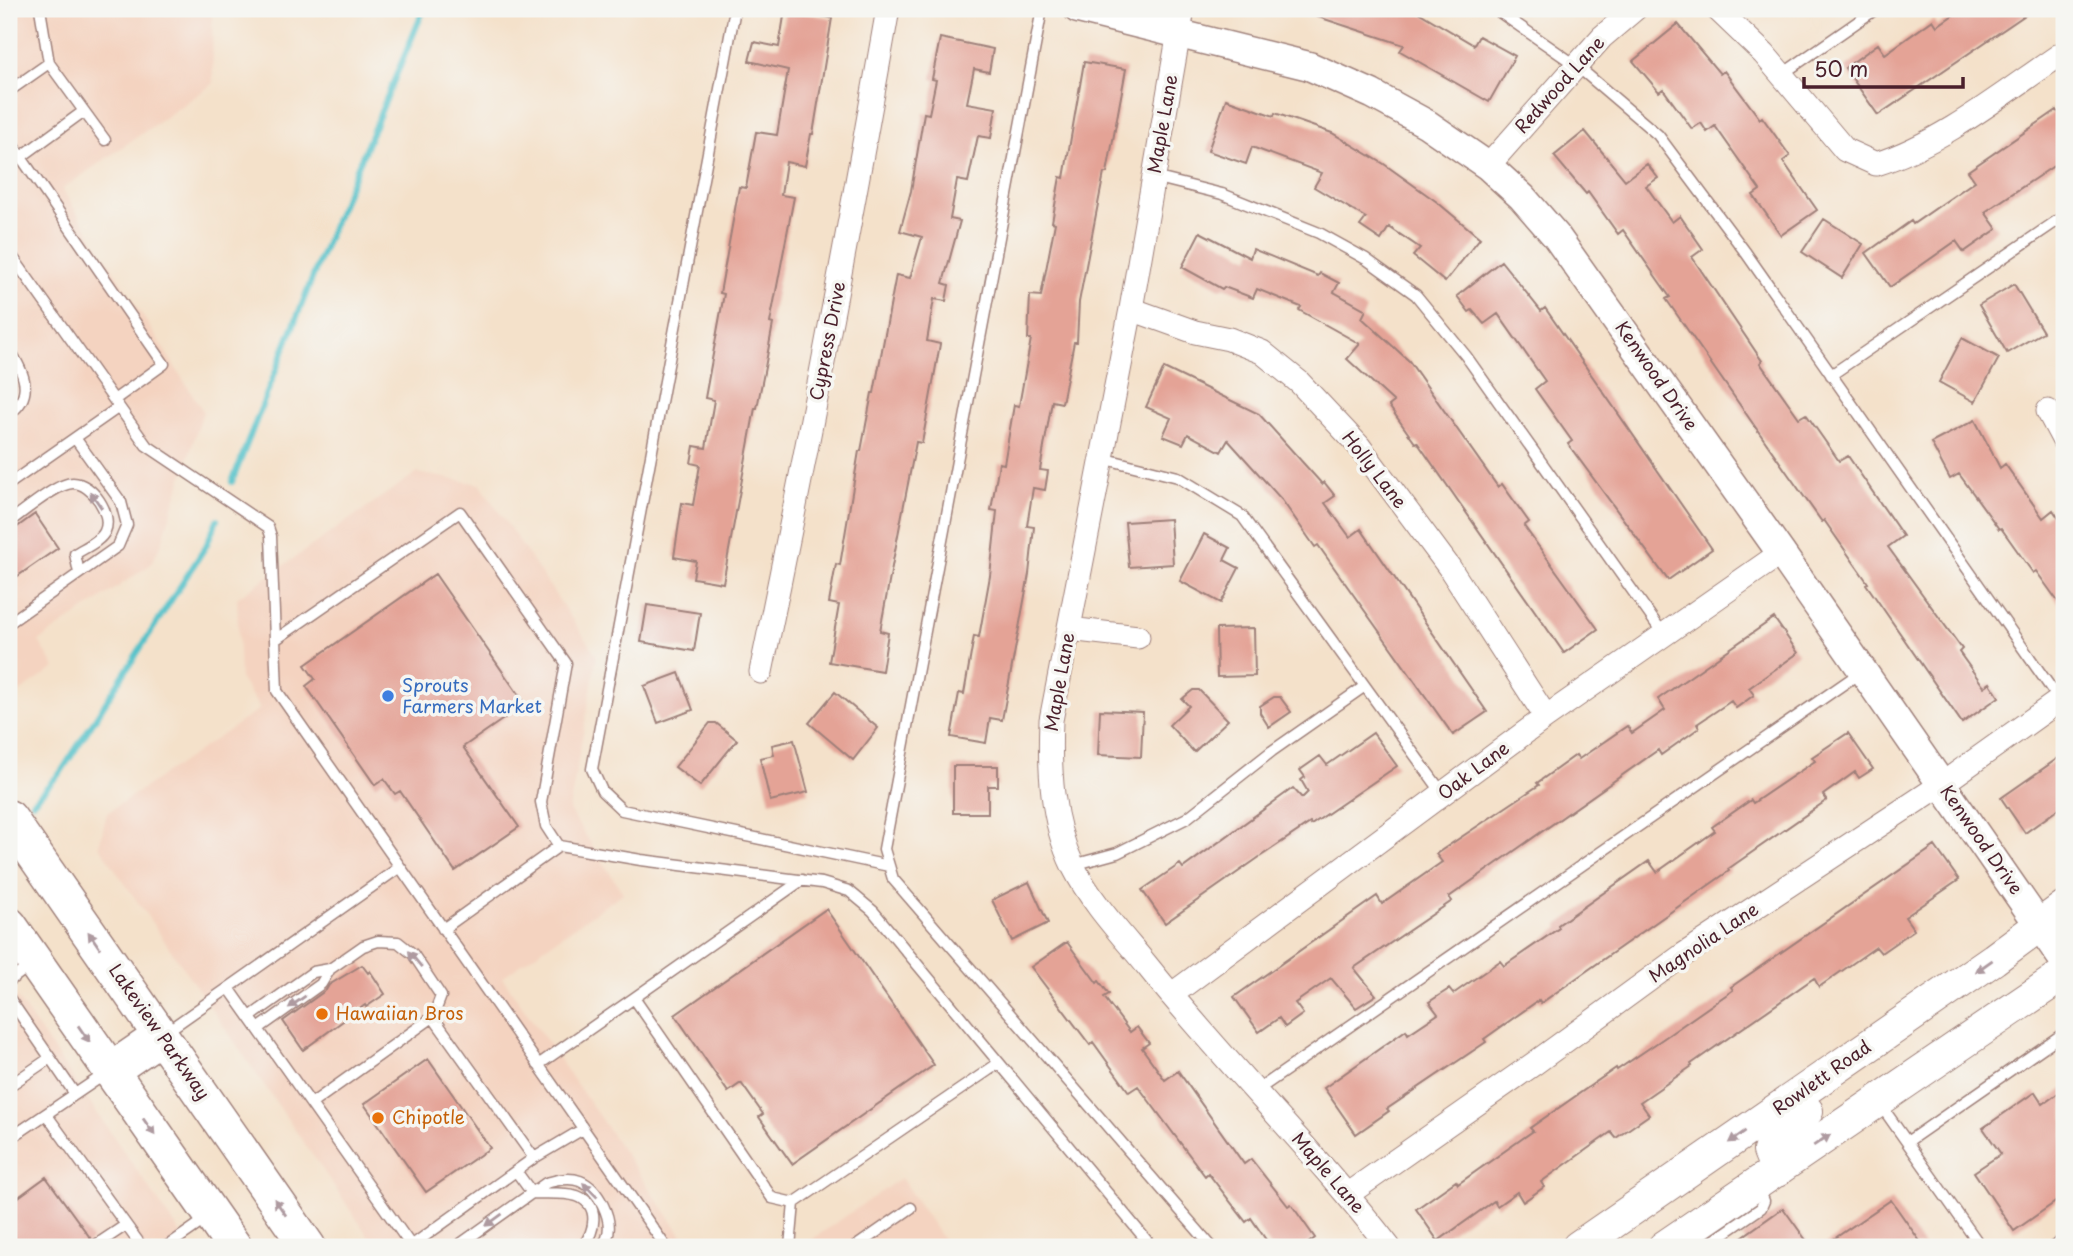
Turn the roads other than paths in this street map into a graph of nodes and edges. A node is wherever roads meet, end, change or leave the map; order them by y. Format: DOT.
graph roads {
  1 [pos="40,9"];
  2 [pos="736,9"];
  3 [pos="888,9"];
  4 [pos="1042,9"];
  5 [pos="1078,9"];
  6 [pos="1495,9"];
  7 [pos="1635,9"];
  8 [pos="1717,9"];
  9 [pos="1876,9"];
  10 [pos="1181,21"];
  11 [pos="2064,52"];
  12 [pos="49,63"];
  13 [pos="1577,65"];
  14 [pos="1781,75"];
  15 [pos="9,91"];
  16 [pos="84,111"];
  17 [pos="9,140"];
  18 [pos="105,140"];
  19 [pos="21,157"];
  20 [pos="1488,166"];
  21 [pos="1154,177"];
  22 [pos="2064,216"];
  23 [pos="9,252"];
  24 [pos="1130,309"];
  25 [pos="9,349"];
  26 [pos="1831,374"];
  27 [pos="9,382"];
  28 [pos="9,389"];
  29 [pos="116,403"];
  30 [pos="2048,411"];
  31 [pos="9,414"];
  32 [pos="75,438"];
  33 [pos="2064,441"];
  34 [pos="1102,458"];
  35 [pos="9,484"];
  36 [pos="9,522"];
  37 [pos="1781,553"];
  38 [pos="79,573"];
  39 [pos="9,622"];
  40 [pos="1069,629"];
  41 [pos="1664,635"];
  42 [pos="1138,637"];
  43 [pos="275,640"];
  44 [pos="1862,671"];
  45 [pos="761,672"];
  46 [pos="1365,686"];
  47 [pos="2062,699"];
  48 [pos="1546,717"];
  49 [pos="1942,785"];
  50 [pos="1443,794"];
  51 [pos="9,818"];
  52 [pos="559,846"];
  53 [pos="1073,865"];
  54 [pos="889,866"];
  55 [pos="400,867"];
  56 [pos="802,880"];
  57 [pos="2052,917"];
  58 [pos="9,925"];
  59 [pos="443,929"];
  60 [pos="2064,961"];
  61 [pos="330,969"];
  62 [pos="22,972"];
  63 [pos="2064,974"];
  64 [pos="229,988"];
  65 [pos="1171,995"];
  66 [pos="9,998"];
  67 [pos="634,998"];
  68 [pos="250,1017"];
  69 [pos="433,1017"];
  70 [pos="258,1028"];
  71 [pos="2064,1033"];
  72 [pos="161,1036"];
  73 [pos="1881,1037"];
  74 [pos="50,1058"];
  75 [pos="999,1063"];
  76 [pos="538,1065"];
  77 [pos="110,1070"];
  78 [pos="9,1086"];
  79 [pos="1256,1091"];
  80 [pos="75,1094"];
  81 [pos="1878,1101"];
  82 [pos="311,1104"];
  83 [pos="46,1114"];
  84 [pos="583,1129"];
  85 [pos="9,1139"];
  86 [pos="1907,1143"];
  87 [pos="534,1158"];
  88 [pos="516,1171"];
  89 [pos="1767,1177"];
  90 [pos="532,1192"];
  91 [pos="1348,1194"];
  92 [pos="794,1203"];
  93 [pos="911,1208"];
  94 [pos="212,1216"];
  95 [pos="126,1225"];
  96 [pos="1710,1237"];
  97 [pos="2064,1239"];
  98 [pos="661,1245"];
  99 [pos="93,1247"];
  100 [pos="142,1247"];
  101 [pos="166,1247"];
  102 [pos="234,1247"];
  103 [pos="308,1247"];
  104 [pos="411,1247"];
  105 [pos="456,1247"];
  106 [pos="582,1247"];
  107 [pos="600,1247"];
  108 [pos="790,1247"];
  109 [pos="855,1247"];
  110 [pos="1152,1247"];
  111 [pos="1212,1247"];
  112 [pos="1389,1247"];
  113 [pos="1578,1247"];
  114 [pos="1664,1247"];
  115 [pos="1981,1247"];
  116 [pos="2053,1247"];
  1 -- 12 [label="lane"];
  2 -- 54 [label="lane"];
  3 -- 45 [label="street, Cypress Drive"];
  4 -- 54 [label="lane"];
  5 -- 10 [label="street, Kenwood Drive"];
  6 -- 13 [label="lane"];
  7 -- 13 [label="street, Redwood Lane"];
  8 -- 14 [label="street"];
  9 -- 14 [label="lane"];
  10 -- 20 [label="street, Kenwood Drive"];
  10 -- 21 [label="street, Maple Lane"];
  11 -- 14 [label="street"];
  12 -- 15 [label="lane"];
  12 -- 16 [label="lane"];
  13 -- 20 [label="street, Redwood Lane"];
  13 -- 26 [label="lane"];
  16 -- 18 [label="lane"];
  16 -- 19 [label="lane"];
  17 -- 19 [label="lane"];
  19 -- 29 [label="lane"];
  20 -- 37 [label="street, Kenwood Drive"];
  21 -- 24 [label="street, Maple Lane"];
  21 -- 41 [label="lane"];
  22 -- 26 [label="lane"];
  23 -- 29 [label="lane"];
  24 -- 34 [label="street, Maple Lane"];
  24 -- 48 [label="street, Holly Lane"];
  25 -- 31 [label="lane"];
  26 -- 47 [label="lane"];
  27 -- 28 [label="lane"];
  29 -- 32 [label="lane"];
  29 -- 43 [label="lane"];
  30 -- 33 [label="street"];
  32 -- 35 [label="lane"];
  32 -- 38 [label="lane"];
  34 -- 40 [label="street, Maple Lane"];
  34 -- 46 [label="lane"];
  38 -- 36 [label="lane, one-way"];
  37 -- 41 [label="street, Oak Lane"];
  37 -- 44 [label="street, Kenwood Drive"];
  38 -- 39 [label="lane"];
  40 -- 42 [label="street"];
  40 -- 53 [label="street, Maple Lane"];
  41 -- 48 [label="street, Oak Lane"];
  43 -- 52 [label="lane"];
  43 -- 55 [label="lane"];
  44 -- 49 [label="street, Kenwood Drive"];
  44 -- 79 [label="lane"];
  46 -- 50 [label="lane"];
  46 -- 53 [label="lane"];
  47 -- 49 [label="street, Magnolia Lane"];
  48 -- 50 [label="street, Oak Lane"];
  49 -- 57 [label="street, Kenwood Drive"];
  49 -- 91 [label="street, Magnolia Lane"];
  50 -- 65 [label="street, Oak Lane"];
  72 -- 51 [label="main road, Lakeview Parkway, one-way"];
  52 -- 56 [label="lane"];
  52 -- 59 [label="lane"];
  53 -- 65 [label="street, Maple Lane"];
  54 -- 111 [label="lane"];
  55 -- 59 [label="lane"];
  55 -- 64 [label="lane"];
  56 -- 67 [label="lane"];
  56 -- 75 [label="lane"];
  57 -- 60 [label="street, Kenwood Drive"];
  57 -- 73 [label="main road, Rowlett Road, one-way"];
  58 -- 62 [label="main road"];
  59 -- 76 [label="lane"];
  61 -- 68 [label="lane"];
  69 -- 61 [label="lane, one-way"];
  61 -- 70 [label="lane, one-way"];
  62 -- 77 [label="main road, one-way"];
  63 -- 81 [label="main road"];
  64 -- 68 [label="lane"];
  64 -- 72 [label="lane"];
  65 -- 79 [label="street, Maple Lane"];
  66 -- 74 [label="lane"];
  67 -- 76 [label="lane"];
  67 -- 92 [label="lane"];
  68 -- 70 [label="lane"];
  69 -- 82 [label="lane"];
  69 -- 87 [label="lane"];
  70 -- 82 [label="lane"];
  71 -- 86 [label="lane"];
  72 -- 77 [label="main road"];
  103 -- 72 [label="main road, Lakeview Parkway, one-way"];
  73 -- 89 [label="main road"];
  73 -- 113 [label="main road, Rowlett Road, one-way"];
  74 -- 78 [label="lane"];
  74 -- 80 [label="lane"];
  75 -- 92 [label="lane"];
  75 -- 110 [label="lane"];
  76 -- 84 [label="lane"];
  77 -- 80 [label="lane"];
  77 -- 94 [label="main road, one-way"];
  79 -- 91 [label="street, Maple Lane"];
  80 -- 83 [label="lane"];
  81 -- 86 [label="lane"];
  89 -- 81 [label="main road, one-way"];
  82 -- 104 [label="lane"];
  83 -- 85 [label="lane"];
  83 -- 95 [label="lane"];
  84 -- 87 [label="lane"];
  84 -- 98 [label="lane"];
  86 -- 115 [label="lane"];
  87 -- 88 [label="lane"];
  88 -- 90 [label="lane"];
  88 -- 104 [label="lane"];
  89 -- 96 [label="main road"];
  90 -- 105 [label="lane, one-way"];
  90 -- 106 [label="lane"];
  107 -- 90 [label="lane, one-way"];
  91 -- 112 [label="street, Maple Lane"];
  92 -- 108 [label="lane"];
  93 -- 109 [label="lane"];
  94 -- 101 [label="lane"];
  94 -- 102 [label="main road"];
  95 -- 99 [label="lane"];
  95 -- 100 [label="lane"];
  96 -- 114 [label="main road"];
  97 -- 116 [label="lane"];
}
